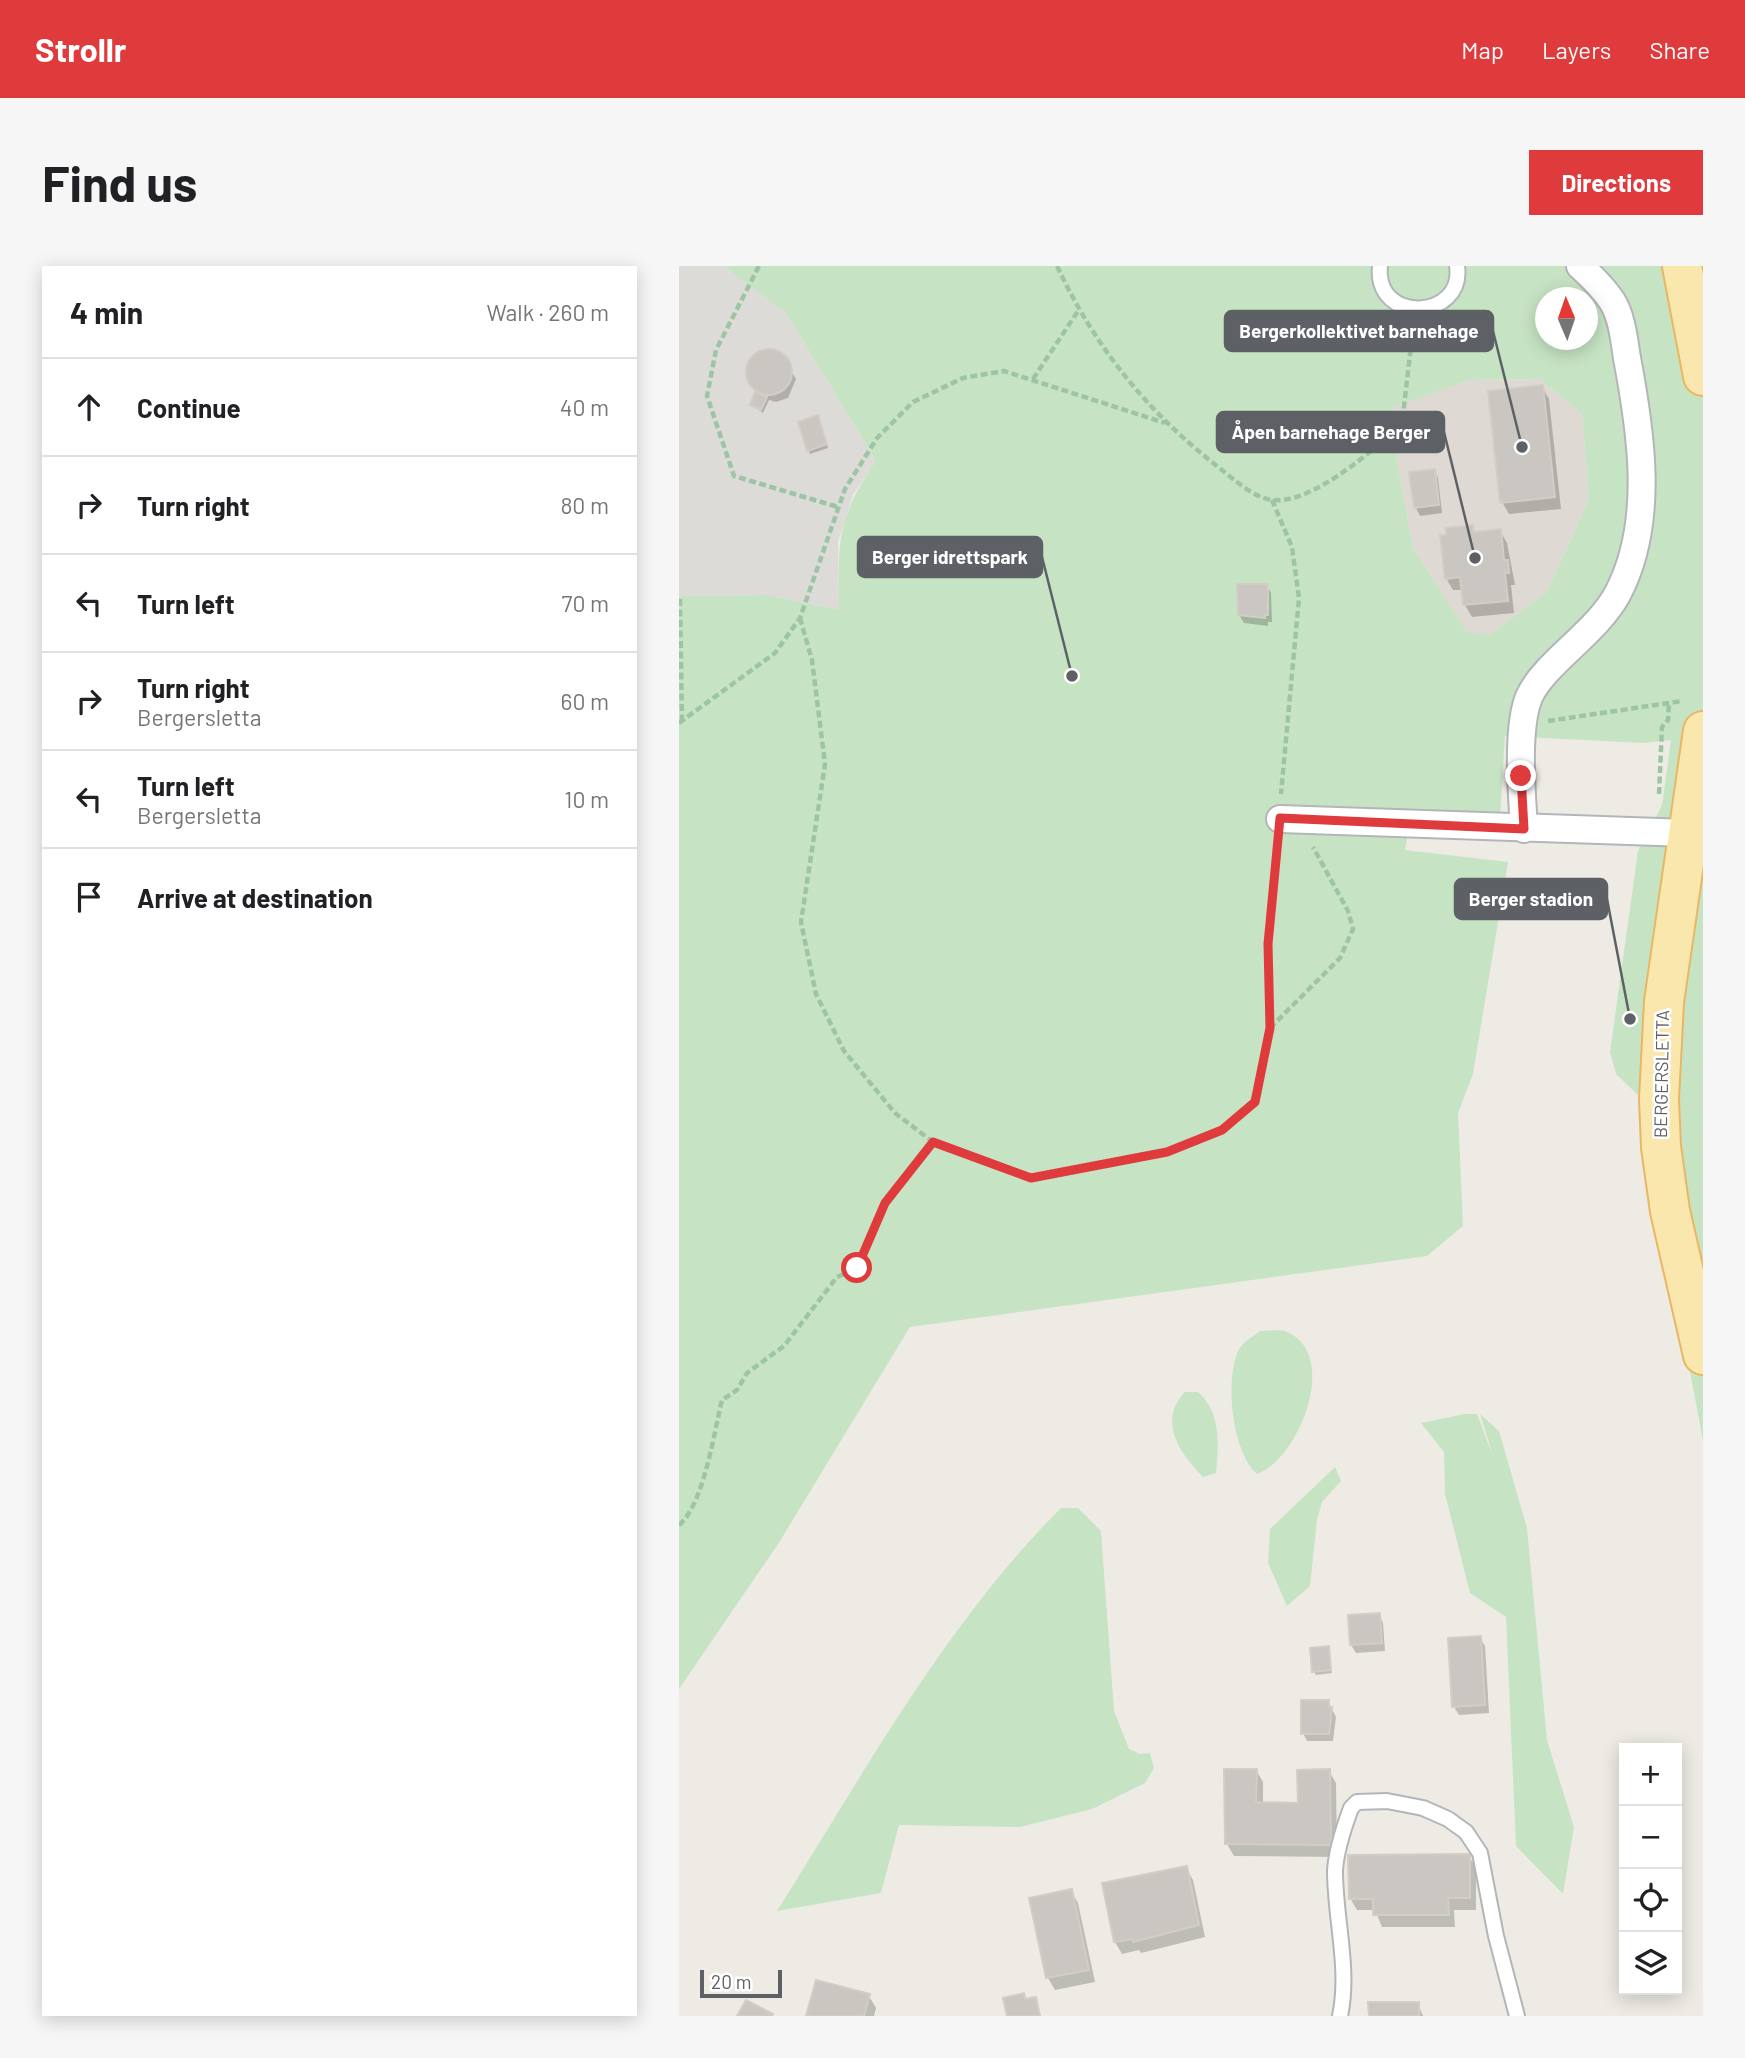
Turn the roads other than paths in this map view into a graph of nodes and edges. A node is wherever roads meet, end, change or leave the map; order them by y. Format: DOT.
graph roads {
  1 [pos="1380,266"];
  2 [pos="1457,266"];
  3 [pos="1580,266"];
  4 [pos="1682,266"];
  5 [pos="1703,376"];
  6 [pos="1693,716"];
  7 [pos="1280,818"];
  8 [pos="1524,829"];
  9 [pos="1688,833"];
  10 [pos="1703,1355"];
  11 [pos="1340,2016"];
  12 [pos="1517,2016"];
  1 -- 2 [label="lane"];
  3 -- 8 [label="street"];
  4 -- 5 [label="main road"];
  6 -- 9 [label="main road, BERGERSLETTA"];
  7 -- 8 [label="street"];
  8 -- 9 [label="street"];
  9 -- 10 [label="main road, BERGERSLETTA"];
  11 -- 12 [label="lane"];
}
